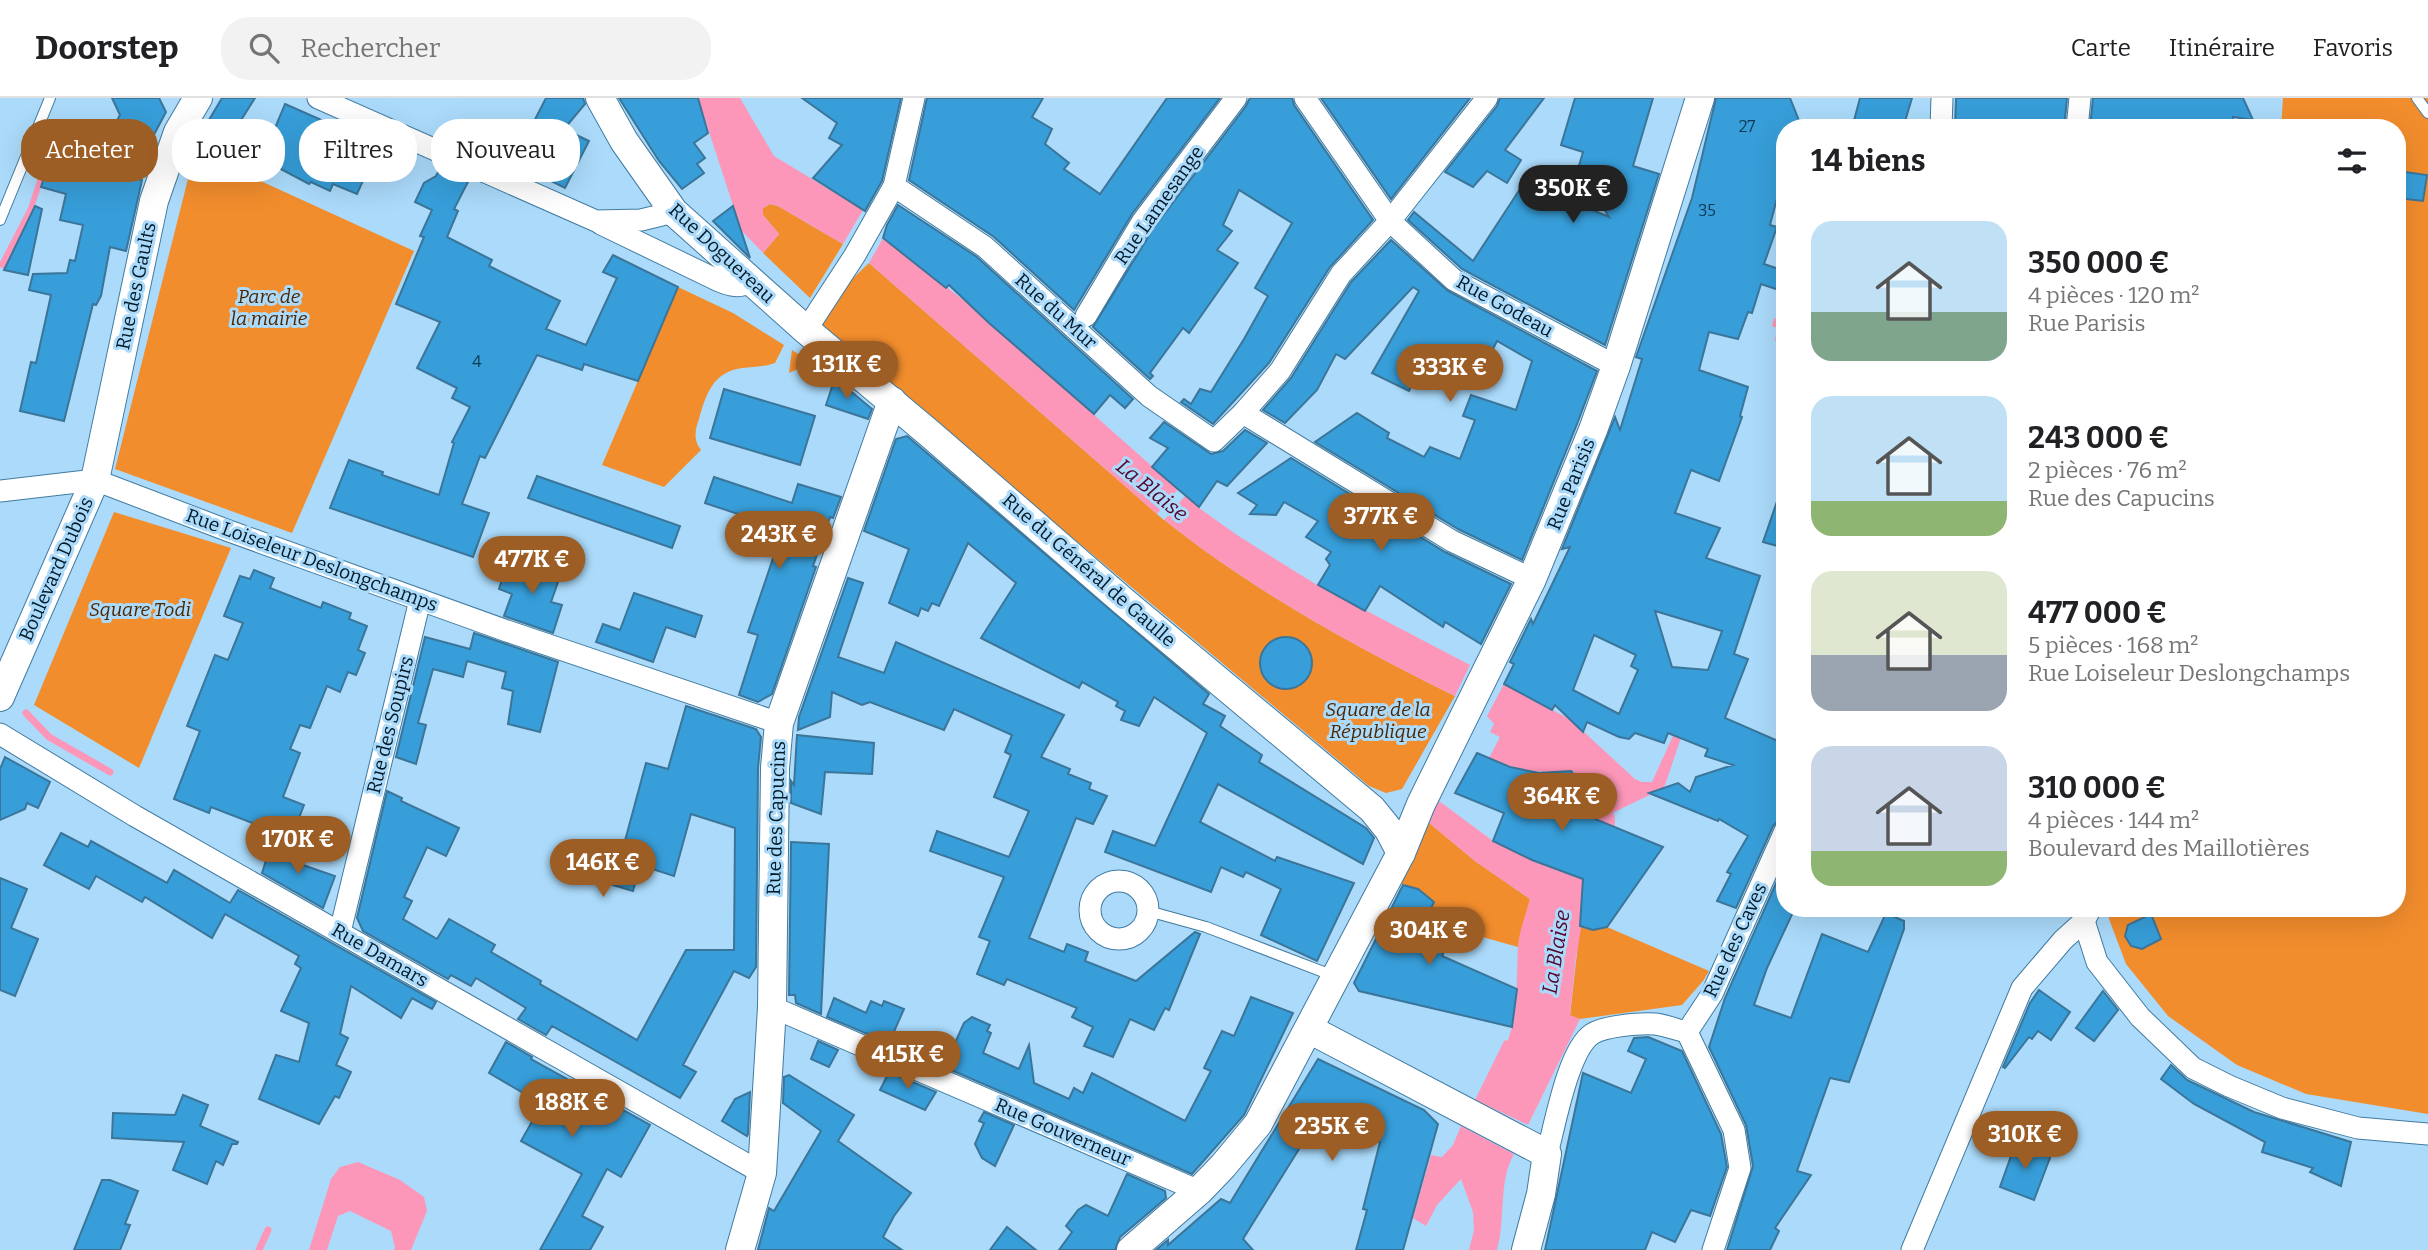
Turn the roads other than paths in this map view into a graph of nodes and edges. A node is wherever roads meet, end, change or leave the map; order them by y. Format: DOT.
graph roads {
  1 [pos="50,98"];
  2 [pos="198,98"];
  3 [pos="318,98"];
  4 [pos="600,98"];
  5 [pos="914,98"];
  6 [pos="1236,98"];
  7 [pos="1305,98"];
  8 [pos="1488,98"];
  9 [pos="1700,98"];
  10 [pos="1942,98"];
  11 [pos="2080,98"];
  12 [pos="2417,98"];
  13 [pos="2428,113"];
  14 [pos="1941,119"];
  15 [pos="2078,119"];
  16 [pos="894,186"];
  17 [pos="674,212"];
  18 [pos="0,220"];
  19 [pos="596,221"];
  20 [pos="1390,221"];
  21 [pos="751,282"];
  22 [pos="1086,316"];
  23 [pos="806,330"];
  24 [pos="1616,366"];
  25 [pos="892,401"];
  26 [pos="1243,413"];
  27 [pos="95,481"];
  28 [pos="0,491"];
  29 [pos="1532,579"];
  30 [pos="420,600"];
  31 [pos="0,697"];
  32 [pos="779,723"];
  33 [pos="0,734"];
  34 [pos="1422,804"];
  35 [pos="1372,809"];
  36 [pos="1776,851"];
  37 [pos="1401,853"];
  38 [pos="1148,911"];
  39 [pos="2086,917"];
  40 [pos="2088,917"];
  41 [pos="340,932"];
  42 [pos="1336,977"];
  43 [pos="772,1007"];
  44 [pos="1309,1029"];
  45 [pos="1687,1032"];
  46 [pos="2428,1133"];
  47 [pos="1538,1148"];
  48 [pos="762,1173"];
  49 [pos="1199,1191"];
  50 [pos="740,1250"];
  51 [pos="1131,1250"];
  52 [pos="1526,1250"];
  53 [pos="1713,1250"];
  54 [pos="1912,1250"];
  1 -- 18 [label="lane"];
  2 -- 27 [label="street, Rue des Gaults"];
  3 -- 19 [label="street"];
  4 -- 17 [label="street, Rue Doguereau"];
  5 -- 16 [label="street"];
  6 -- 22 [label="street, Rue Lamesange"];
  7 -- 20 [label="street, Rue Godeau"];
  8 -- 20 [label="street"];
  9 -- 24 [label="street, Rue Parisis"];
  10 -- 14 [label="street"];
  11 -- 15 [label="street"];
  12 -- 13 [label="lane"];
  16 -- 23 [label="street"];
  16 -- 26 [label="street, Rue du Mur"];
  17 -- 19 [label="street"];
  17 -- 21 [label="street, Rue Doguereau"];
  19 -- 21 [label="street"];
  20 -- 24 [label="street, Rue Godeau"];
  20 -- 26 [label="street"];
  21 -- 23 [label="street, Rue Doguereau"];
  23 -- 25 [label="street, Rue du Général de Gaulle"];
  24 -- 29 [label="street, Rue Parisis"];
  25 -- 32 [label="street, Rue des Capucins"];
  25 -- 35 [label="street, Rue du Général de Gaulle"];
  26 -- 29 [label="street"];
  27 -- 28 [label="street, Rue Loiseleur Deslongchamps"];
  27 -- 30 [label="street, Rue Loiseleur Deslongchamps"];
  27 -- 31 [label="street, Boulevard Dubois"];
  29 -- 34 [label="street, Rue Parisis"];
  30 -- 32 [label="street, Rue Loiseleur Deslongchamps"];
  30 -- 41 [label="street, Rue des Soupirs"];
  32 -- 43 [label="street, Rue des Capucins"];
  33 -- 41 [label="street, Rue Damars"];
  34 -- 35 [label="street"];
  34 -- 37 [label="street, Rue Parisis"];
  35 -- 37 [label="street, Rue du Général de Gaulle"];
  36 -- 45 [label="street, Rue des Caves"];
  37 -- 42 [label="street, Rue Parisis"];
  38 -- 42 [label="lane"];
  39 -- 54 [label="street"];
  40 -- 46 [label="street"];
  41 -- 48 [label="street, Rue Damars"];
  42 -- 44 [label="street, Rue Parisis"];
  43 -- 48 [label="street, Rue des Capucins"];
  43 -- 49 [label="street, Rue Gouverneur"];
  44 -- 47 [label="street"];
  44 -- 49 [label="street, Rue Parisis"];
  45 -- 47 [label="street"];
  45 -- 53 [label="street"];
  47 -- 52 [label="street"];
  48 -- 50 [label="street, Rue des Capucins"];
  49 -- 51 [label="street, Rue Parisis"];
}
